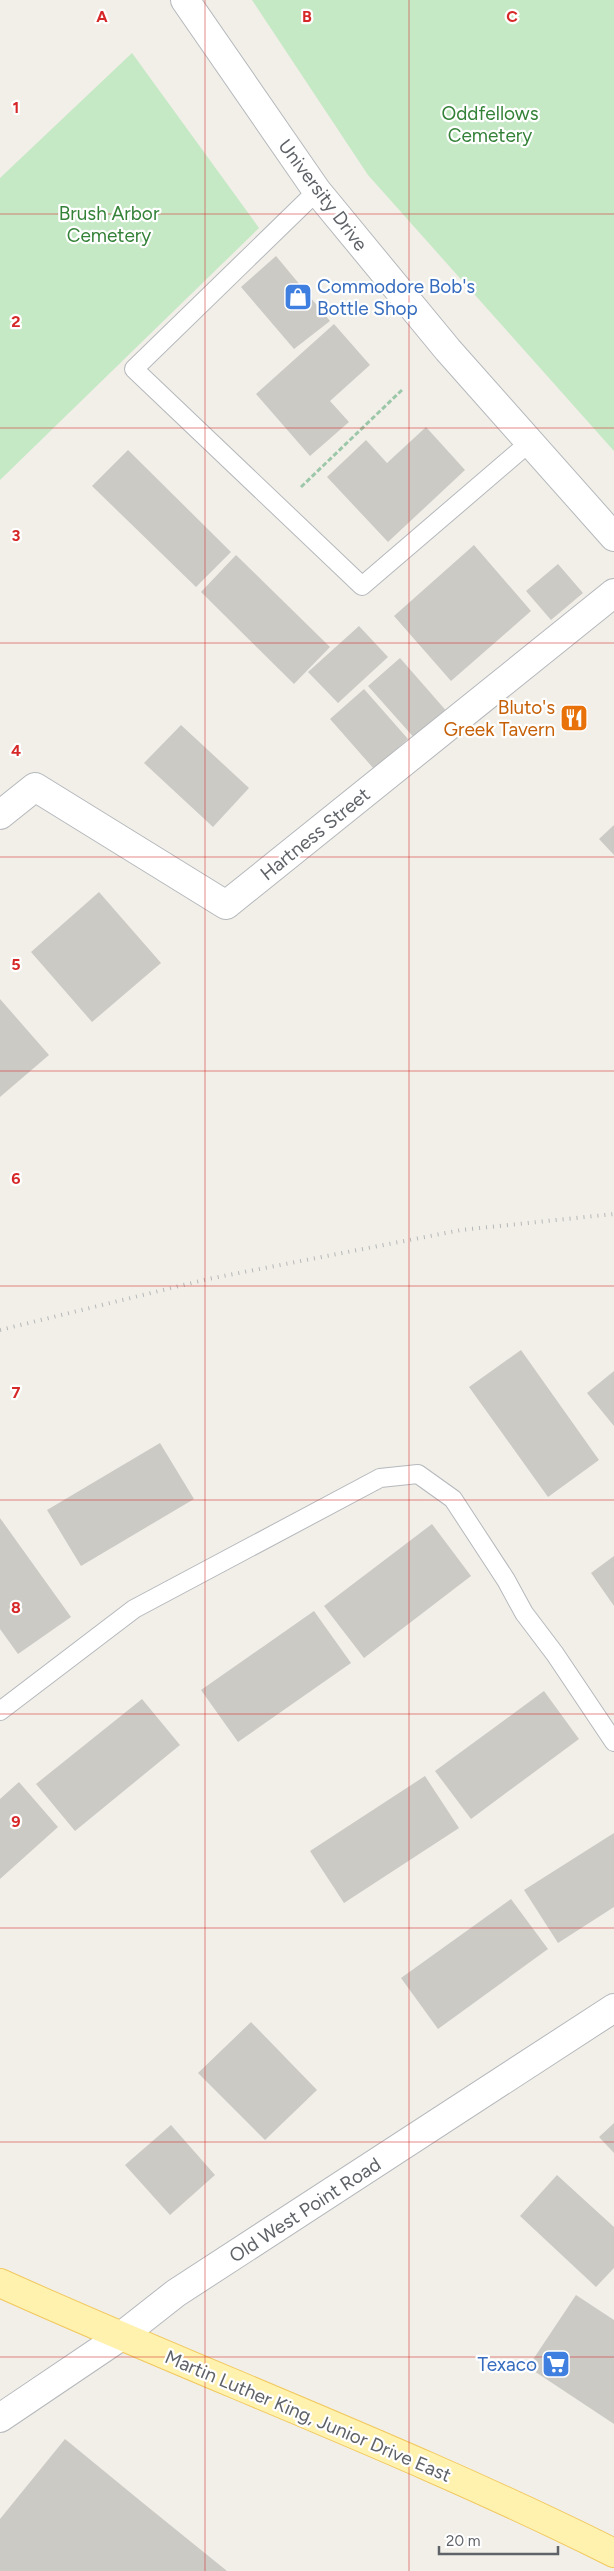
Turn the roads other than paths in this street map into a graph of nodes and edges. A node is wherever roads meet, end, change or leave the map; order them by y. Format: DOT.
graph roads {
  1 [pos="185,0"];
  2 [pos="317,192"];
  3 [pos="530,442"];
  4 [pos="614,536"];
  5 [pos="614,593"];
  6 [pos="0,814"];
  7 [pos="0,1711"];
  8 [pos="614,1742"];
  9 [pos="614,2008"];
  10 [pos="0,2282"];
  11 [pos="120,2337"];
  12 [pos="0,2418"];
  13 [pos="614,2552"];
  1 -- 2 [label="street, University Drive"];
  2 -- 3 [label="street, University Drive"];
  2 -- 3 [label="lane"];
  3 -- 4 [label="street, University Drive"];
  5 -- 6 [label="street, Hartness Street"];
  7 -- 8 [label="lane"];
  9 -- 11 [label="street, Old West Point Road"];
  10 -- 11 [label="main road, Martin Luther King, Junior Drive East"];
  11 -- 12 [label="street, Old West Point Road"];
  11 -- 13 [label="main road, Martin Luther King, Junior Drive East"];
}
